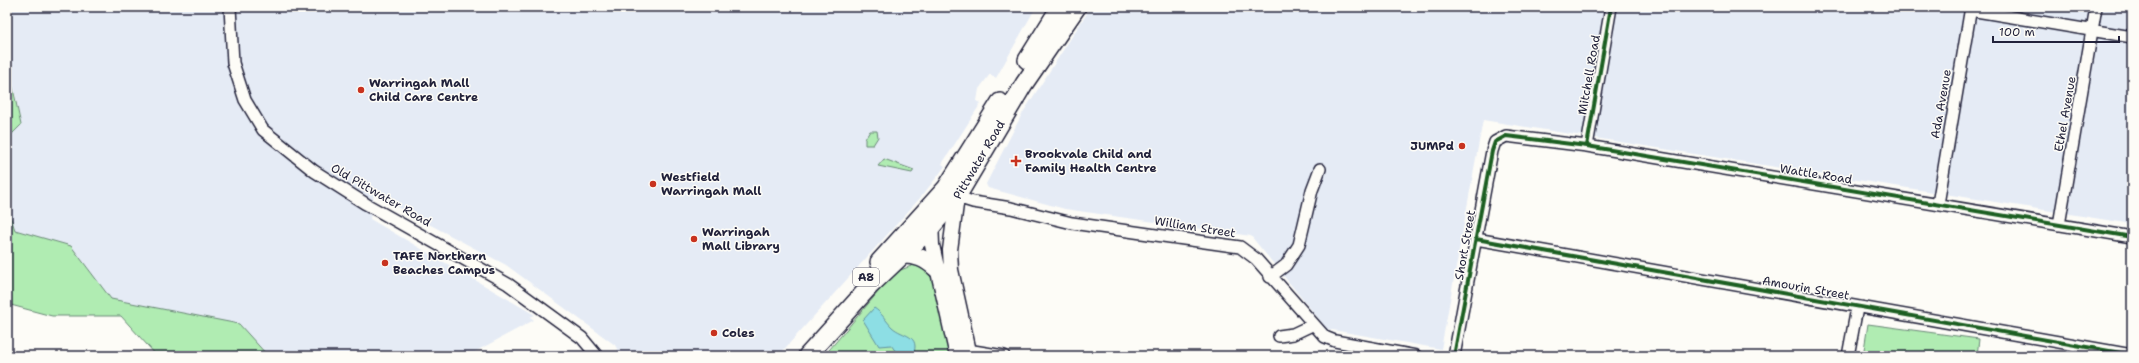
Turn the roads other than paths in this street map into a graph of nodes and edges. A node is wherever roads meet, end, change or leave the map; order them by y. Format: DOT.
graph roads {
  1 [pos="230,7"];
  2 [pos="1060,7"];
  3 [pos="1076,7"];
  4 [pos="1610,7"];
  5 [pos="2096,7"];
  6 [pos="1971,8"];
  7 [pos="2093,30"];
  8 [pos="2132,37"];
  9 [pos="1498,140"];
  10 [pos="1587,146"];
  11 [pos="1320,169"];
  12 [pos="957,197"];
  13 [pos="937,199"];
  14 [pos="1938,204"];
  15 [pos="2059,225"];
  16 [pos="930,230"];
  17 [pos="2132,237"];
  18 [pos="1476,239"];
  19 [pos="902,255"];
  20 [pos="937,269"];
  21 [pos="1270,277"];
  22 [pos="1857,308"];
  23 [pos="1312,325"];
  24 [pos="1279,336"];
  25 [pos="1353,350"];
  26 [pos="962,352"];
  27 [pos="599,355"];
  28 [pos="2132,355"];
  29 [pos="794,356"];
  30 [pos="807,356"];
  31 [pos="1004,356"];
  32 [pos="1416,356"];
  33 [pos="1454,356"];
  34 [pos="1848,356"];
  1 -- 27 [label="street, Old Pittwater Road"];
  2 -- 13 [label="highway, Pittwater Road / A8"];
  3 -- 12 [label="highway, Pittwater Road / A8"];
  4 -- 10 [label="street, Mitchell Road"];
  5 -- 7 [label="street, Ethel Avenue"];
  6 -- 7 [label="street"];
  6 -- 14 [label="street, Ada Avenue"];
  7 -- 8 [label="street"];
  7 -- 15 [label="street, Ethel Avenue"];
  9 -- 10 [label="street, Wattle Road"];
  9 -- 18 [label="street, Short Street"];
  10 -- 14 [label="street, Wattle Road"];
  11 -- 21 [label="street"];
  12 -- 16 [label="highway, A8"];
  12 -- 21 [label="street, William Street"];
  12 -- 26 [label="main road, Pittwater Road"];
  13 -- 16 [label="main road"];
  13 -- 29 [label="highway, A8"];
  14 -- 15 [label="street, Wattle Road"];
  15 -- 17 [label="street, Wattle Road"];
  16 -- 19 [label="highway, A8"];
  16 -- 20 [label="main road"];
  18 -- 22 [label="street, Amourin Street"];
  18 -- 33 [label="street, Short Street"];
  19 -- 20 [label="highway"];
  19 -- 30 [label="highway, A8"];
  20 -- 26 [label="main road"];
  21 -- 23 [label="street, William Street"];
  22 -- 28 [label="street, Amourin Street"];
  22 -- 34 [label="street"];
  23 -- 24 [label="street"];
  23 -- 25 [label="street, William Street"];
  25 -- 32 [label="street, William Street"];
  26 -- 31 [label="street"];
}
